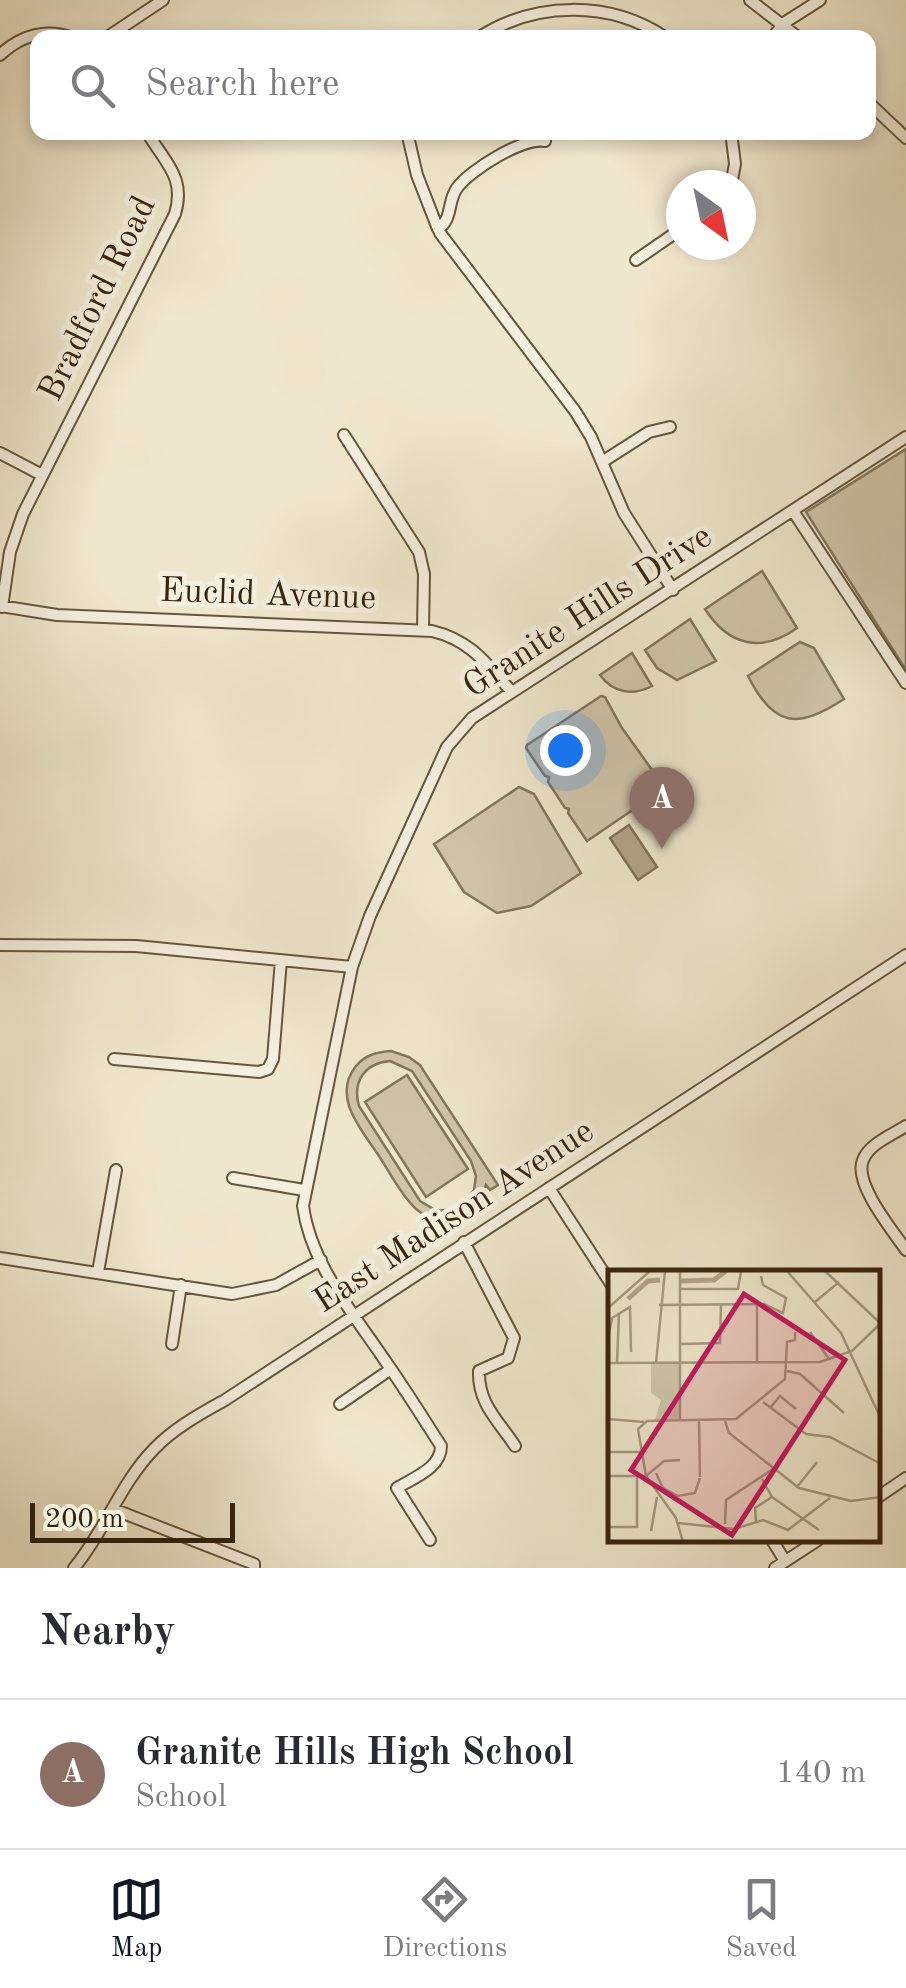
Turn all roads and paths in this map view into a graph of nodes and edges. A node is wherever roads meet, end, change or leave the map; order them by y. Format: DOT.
graph roads {
  1 [pos="163,0"];
  2 [pos="750,0"];
  3 [pos="820,0"];
  4 [pos="784,24"];
  5 [pos="118,30"];
  6 [pos="494,30"];
  7 [pos="651,30"];
  8 [pos="779,30"];
  9 [pos="790,30"];
  10 [pos="30,36"];
  11 [pos="0,55"];
  12 [pos="876,110"];
  13 [pos="906,138"];
  14 [pos="152,140"];
  15 [pos="409,140"];
  16 [pos="732,140"];
  17 [pos="545,141"];
  18 [pos="734,170"];
  19 [pos="439,231"];
  20 [pos="666,239"];
  21 [pos="636,260"];
  22 [pos="670,427"];
  23 [pos="344,435"];
  24 [pos="906,437"];
  25 [pos="0,453"];
  26 [pos="602,462"];
  27 [pos="42,476"];
  28 [pos="793,512"];
  29 [pos="673,590"];
  30 [pos="1,606"];
  31 [pos="423,630"];
  32 [pos="906,683"];
  33 [pos="511,692"];
  34 [pos="0,945"];
  35 [pos="906,955"];
  36 [pos="280,960"];
  37 [pos="352,968"];
  38 [pos="114,1059"];
  39 [pos="906,1126"];
  40 [pos="116,1170"];
  41 [pos="234,1178"];
  42 [pos="548,1188"];
  43 [pos="304,1190"];
  44 [pos="464,1242"];
  45 [pos="906,1250"];
  46 [pos="0,1258"];
  47 [pos="321,1260"];
  48 [pos="98,1272"];
  49 [pos="608,1279"];
  50 [pos="181,1285"];
  51 [pos="353,1315"];
  52 [pos="172,1344"];
  53 [pos="390,1368"];
  54 [pos="340,1404"];
  55 [pos="515,1446"];
  56 [pos="906,1478"];
  57 [pos="881,1495"];
  58 [pos="113,1509"];
  59 [pos="430,1540"];
  60 [pos="814,1543"];
  61 [pos="780,1565"];
  62 [pos="74,1568"];
  63 [pos="254,1568"];
  1 -- 5 [label="street"];
  2 -- 4 [label="street"];
  3 -- 4 [label="street"];
  4 -- 8 [label="street"];
  4 -- 9 [label="street"];
  6 -- 7 [label="street"];
  10 -- 11 [label="street"];
  12 -- 13 [label="street"];
  14 -- 27 [label="street, Bradford Road"];
  15 -- 19 [label="street"];
  16 -- 18 [label="street"];
  17 -- 19 [label="street"];
  19 -- 26 [label="street"];
  20 -- 21 [label="street"];
  22 -- 26 [label="street"];
  23 -- 31 [label="street"];
  24 -- 28 [label="street, Granite Hills Drive"];
  25 -- 27 [label="street"];
  26 -- 29 [label="street"];
  27 -- 30 [label="street, Bradford Road"];
  28 -- 29 [label="street, Granite Hills Drive"];
  28 -- 32 [label="street"];
  29 -- 33 [label="street, Granite Hills Drive"];
  30 -- 31 [label="street, Euclid Avenue"];
  31 -- 33 [label="street, Euclid Avenue"];
  33 -- 37 [label="street, Granite Hills Drive"];
  34 -- 36 [label="street"];
  35 -- 42 [label="street, East Madison Avenue"];
  36 -- 37 [label="street"];
  36 -- 38 [label="street"];
  37 -- 43 [label="street, Granite Hills Drive"];
  39 -- 45 [label="street"];
  40 -- 48 [label="street"];
  41 -- 43 [label="street"];
  42 -- 44 [label="street, East Madison Avenue"];
  42 -- 49 [label="street"];
  43 -- 47 [label="street, Granite Hills Drive"];
  44 -- 51 [label="street, East Madison Avenue"];
  44 -- 55 [label="street"];
  46 -- 48 [label="street"];
  47 -- 50 [label="street"];
  47 -- 51 [label="street, Granite Hills Drive"];
  48 -- 50 [label="street"];
  50 -- 52 [label="street"];
  51 -- 53 [label="street, Granite Hills Drive"];
  51 -- 58 [label="street, East Madison Avenue"];
  53 -- 54 [label="street"];
  53 -- 59 [label="street, Granite Hills Drive"];
  56 -- 57 [label="street"];
  58 -- 62 [label="street, East Madison Avenue"];
  58 -- 63 [label="street"];
  60 -- 61 [label="street"];
}
